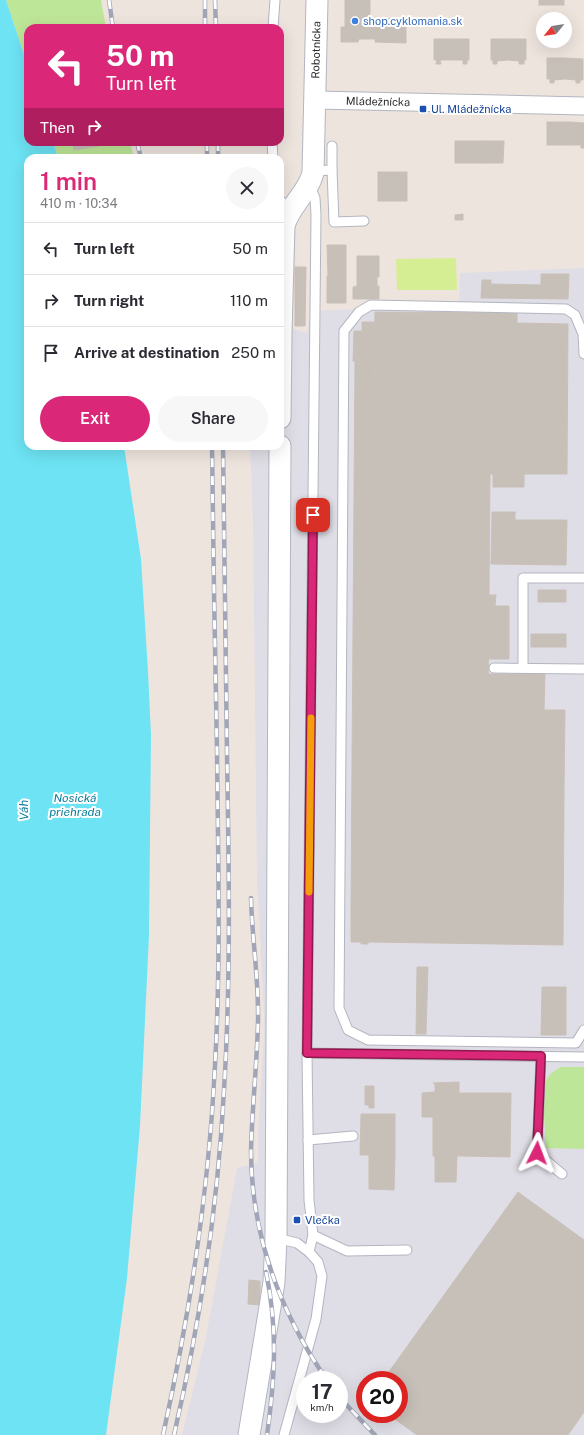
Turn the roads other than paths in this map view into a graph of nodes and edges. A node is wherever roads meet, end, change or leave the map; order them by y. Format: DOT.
graph roads {
  1 [pos="275,0"];
  2 [pos="317,0"];
  3 [pos="273,24"];
  4 [pos="316,100"];
  5 [pos="584,106"];
  6 [pos="332,146"];
  7 [pos="318,175"];
  8 [pos="285,206"];
  9 [pos="364,221"];
  10 [pos="284,226"];
  11 [pos="584,354"];
  12 [pos="277,450"];
  13 [pos="584,578"];
  14 [pos="494,668"];
  15 [pos="522,668"];
  16 [pos="584,669"];
  17 [pos="584,1030"];
  18 [pos="307,1053"];
  19 [pos="541,1056"];
  20 [pos="584,1056"];
  21 [pos="353,1136"];
  22 [pos="308,1140"];
  23 [pos="562,1174"];
  24 [pos="313,1235"];
  25 [pos="276,1238"];
  26 [pos="406,1250"];
  27 [pos="309,1252"];
  28 [pos="249,1435"];
  29 [pos="284,1435"];
  1 -- 3 [label="lane"];
  2 -- 4 [label="street, Robotnícka"];
  4 -- 5 [label="street, Mládežnícka"];
  4 -- 7 [label="street, Robotnícka"];
  6 -- 7 [label="lane"];
  7 -- 8 [label="street"];
  7 -- 9 [label="lane"];
  7 -- 18 [label="lane"];
  8 -- 10 [label="street"];
  11 -- 17 [label="lane"];
  12 -- 25 [label="street"];
  13 -- 15 [label="lane"];
  14 -- 15 [label="lane"];
  15 -- 16 [label="lane"];
  18 -- 19 [label="lane"];
  18 -- 22 [label="lane"];
  19 -- 20 [label="lane"];
  19 -- 23 [label="lane"];
  21 -- 22 [label="lane"];
  22 -- 24 [label="lane"];
  24 -- 26 [label="lane"];
  24 -- 27 [label="lane"];
  25 -- 27 [label="lane"];
  25 -- 28 [label="street"];
  27 -- 29 [label="lane"];
}
